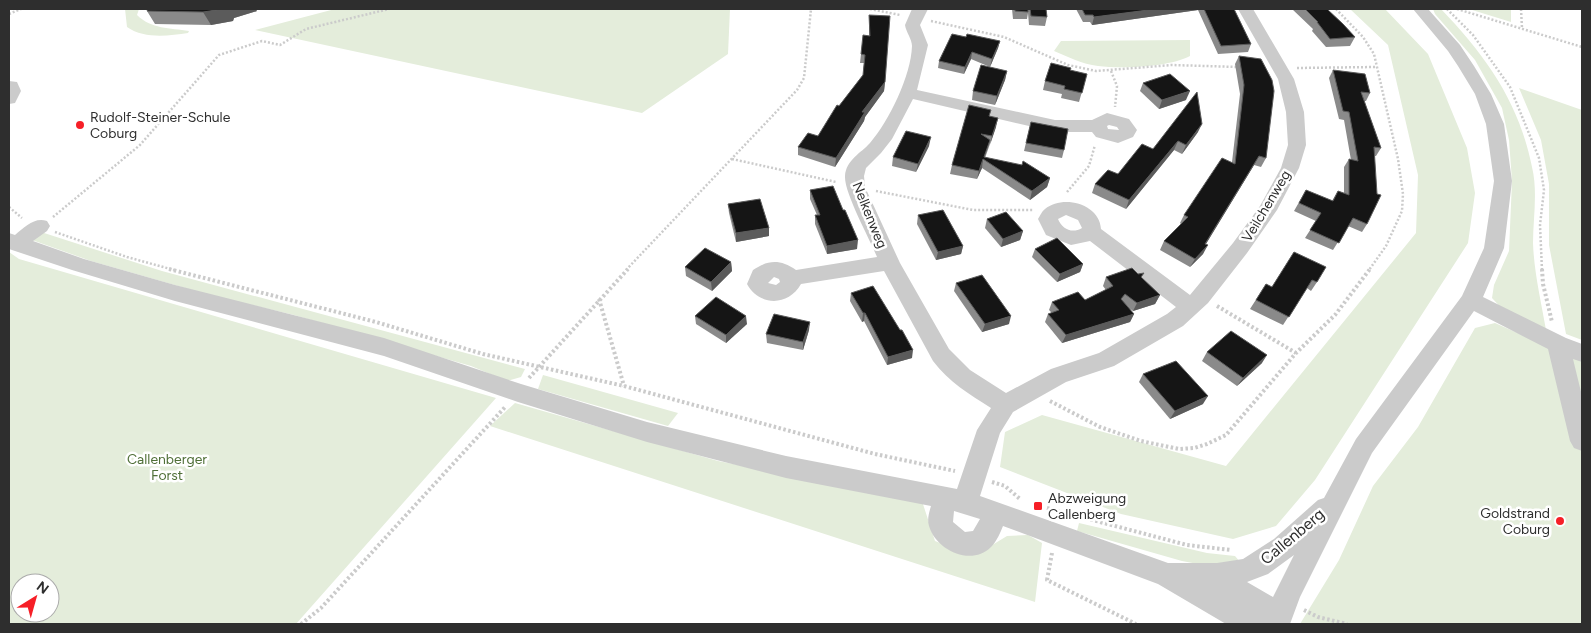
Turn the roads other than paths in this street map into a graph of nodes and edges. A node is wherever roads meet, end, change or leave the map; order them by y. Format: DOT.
graph roads {
  1 [pos="1245,9"];
  2 [pos="1420,9"];
  3 [pos="917,13"];
  4 [pos="908,93"];
  5 [pos="1104,126"];
  6 [pos="40,226"];
  7 [pos="1090,231"];
  8 [pos="13,242"];
  9 [pos="890,264"];
  10 [pos="791,278"];
  11 [pos="1471,300"];
  12 [pos="1196,302"];
  13 [pos="1558,344"];
  14 [pos="1582,353"];
  15 [pos="1006,405"];
  16 [pos="1582,441"];
  17 [pos="955,500"];
  18 [pos="1335,501"];
  19 [pos="995,513"];
  20 [pos="1167,574"];
  21 [pos="1210,576"];
  22 [pos="1280,613"];
  23 [pos="1252,624"];
  1 -- 12 [label="street, Veilchenweg"];
  2 -- 11 [label="street"];
  3 -- 4 [label="street, Nelkenweg"];
  4 -- 5 [label="street"];
  4 -- 9 [label="street, Nelkenweg"];
  6 -- 8 [label="street"];
  7 -- 7 [label="street"];
  7 -- 12 [label="street"];
  8 -- 17 [label="street"];
  9 -- 10 [label="street, Nelkenweg"];
  9 -- 15 [label="street, Nelkenweg"];
  11 -- 13 [label="street"];
  11 -- 18 [label="street"];
  12 -- 15 [label="street, Veilchenweg"];
  13 -- 14 [label="street"];
  13 -- 16 [label="street"];
  15 -- 17 [label="street, Veilchenweg"];
  17 -- 19 [label="street"];
  17 -- 19 [label="street"];
  18 -- 21 [label="street, Callenberg"];
  18 -- 22 [label="street"];
  19 -- 20 [label="street"];
  20 -- 21 [label="street, Callenberg"];
  20 -- 23 [label="street"];
  21 -- 22 [label="street"];
}
